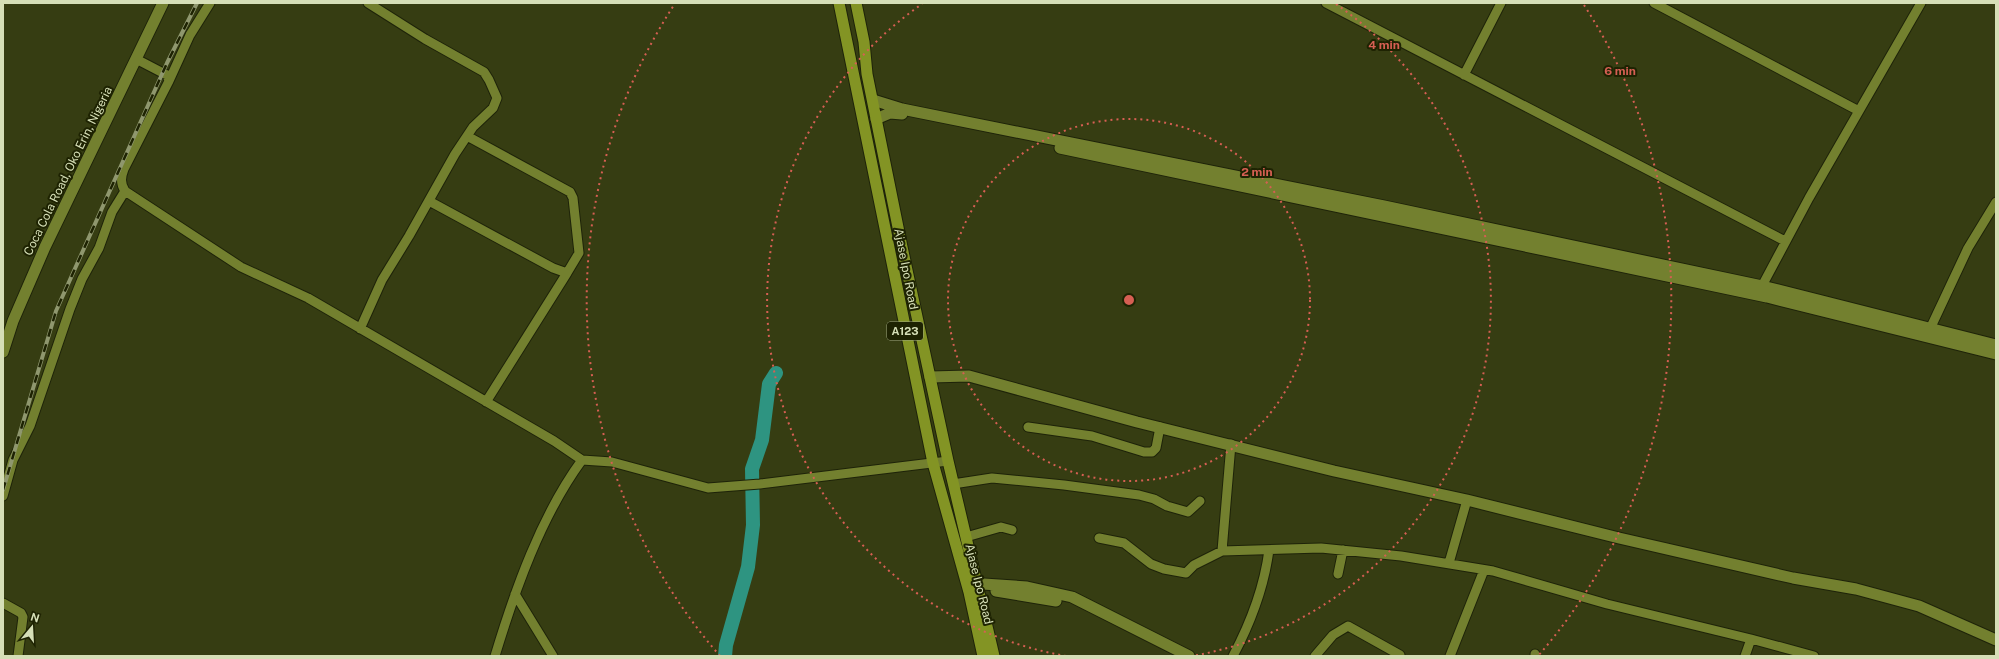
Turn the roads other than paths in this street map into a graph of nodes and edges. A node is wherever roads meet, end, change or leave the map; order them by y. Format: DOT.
graph roads {
  1 [pos="163,3"];
  2 [pos="210,3"];
  3 [pos="368,3"];
  4 [pos="839,3"];
  5 [pos="856,3"];
  6 [pos="1326,3"];
  7 [pos="1501,3"];
  8 [pos="1654,3"];
  9 [pos="1921,3"];
  10 [pos="136,59"];
  11 [pos="1464,76"];
  12 [pos="168,81"];
  13 [pos="873,100"];
  14 [pos="1859,111"];
  15 [pos="876,119"];
  16 [pos="467,136"];
  17 [pos="125,191"];
  18 [pos="429,201"];
  19 [pos="1996,202"];
  20 [pos="1785,241"];
  21 [pos="567,273"];
  22 [pos="1762,286"];
  23 [pos="1767,297"];
  24 [pos="360,329"];
  25 [pos="1930,329"];
  26 [pos="1996,345"];
  27 [pos="3,352"];
  28 [pos="1996,354"];
  29 [pos="930,377"];
  30 [pos="486,402"];
  31 [pos="1028,427"];
  32 [pos="1160,427"];
  33 [pos="1231,444"];
  34 [pos="582,460"];
  35 [pos="948,461"];
  36 [pos="933,463"];
  37 [pos="953,484"];
  38 [pos="3,496"];
  39 [pos="1467,500"];
  40 [pos="1200,501"];
  41 [pos="1012,530"];
  42 [pos="966,537"];
  43 [pos="1099,538"];
  44 [pos="1269,550"];
  45 [pos="1343,550"];
  46 [pos="1222,551"];
  47 [pos="1449,563"];
  48 [pos="1484,570"];
  49 [pos="1338,574"];
  50 [pos="973,587"];
  51 [pos="515,594"];
  52 [pos="3,603"];
  53 [pos="1751,639"];
  54 [pos="1996,640"];
  55 [pos="1400,655"];
  56 [pos="18,656"];
  57 [pos="495,656"];
  58 [pos="553,656"];
  59 [pos="983,656"];
  60 [pos="994,656"];
  61 [pos="1189,656"];
  62 [pos="1233,656"];
  63 [pos="1315,656"];
  64 [pos="1450,656"];
  65 [pos="1745,656"];
  66 [pos="1814,656"];
  1 -- 10 [label="street, Coca Cola Road, Oko Erin, Nigeria"];
  2 -- 12 [label="street"];
  3 -- 16 [label="street"];
  4 -- 36 [label="highway, Ajase Ipo Road / A123"];
  5 -- 13 [label="highway, Ajase Ipo Road / A123"];
  6 -- 11 [label="street"];
  7 -- 11 [label="street"];
  8 -- 14 [label="street"];
  9 -- 14 [label="street"];
  10 -- 12 [label="street"];
  10 -- 27 [label="street, Coca Cola Road, Oko Erin, Nigeria"];
  11 -- 20 [label="street"];
  12 -- 17 [label="street"];
  13 -- 15 [label="highway, Ajase Ipo Road / A123"];
  13 -- 22 [label="street"];
  14 -- 20 [label="street"];
  15 -- 23 [label="street"];
  15 -- 29 [label="highway, Ajase Ipo Road / A123"];
  16 -- 18 [label="street"];
  16 -- 21 [label="street"];
  17 -- 24 [label="street"];
  17 -- 38 [label="street"];
  18 -- 21 [label="street"];
  18 -- 24 [label="street"];
  19 -- 25 [label="street"];
  20 -- 22 [label="street"];
  21 -- 30 [label="street"];
  22 -- 23 [label="street"];
  22 -- 25 [label="street"];
  23 -- 28 [label="street"];
  24 -- 30 [label="street"];
  25 -- 26 [label="street"];
  29 -- 32 [label="street"];
  29 -- 35 [label="highway, Ajase Ipo Road / A123"];
  30 -- 34 [label="street"];
  31 -- 32 [label="street"];
  32 -- 33 [label="street"];
  33 -- 39 [label="street"];
  33 -- 46 [label="street"];
  34 -- 36 [label="street"];
  34 -- 51 [label="street"];
  35 -- 36 [label="street"];
  35 -- 37 [label="highway, Ajase Ipo Road / A123"];
  36 -- 50 [label="highway, Ajase Ipo Road / A123"];
  37 -- 40 [label="street"];
  37 -- 42 [label="highway, Ajase Ipo Road / A123"];
  39 -- 47 [label="street"];
  39 -- 54 [label="street"];
  41 -- 42 [label="street"];
  42 -- 50 [label="highway, Ajase Ipo Road / A123"];
  43 -- 46 [label="street"];
  44 -- 45 [label="street"];
  44 -- 46 [label="street"];
  44 -- 62 [label="street"];
  45 -- 47 [label="street"];
  45 -- 49 [label="street"];
  47 -- 48 [label="street"];
  48 -- 53 [label="street"];
  48 -- 64 [label="street"];
  50 -- 59 [label="highway, Ajase Ipo Road / A123"];
  50 -- 60 [label="highway, Ajase Ipo Road / A123"];
  50 -- 61 [label="street"];
  51 -- 57 [label="street"];
  51 -- 58 [label="street"];
  52 -- 56 [label="street"];
  53 -- 65 [label="street"];
  53 -- 66 [label="street"];
  55 -- 63 [label="street"];
}
